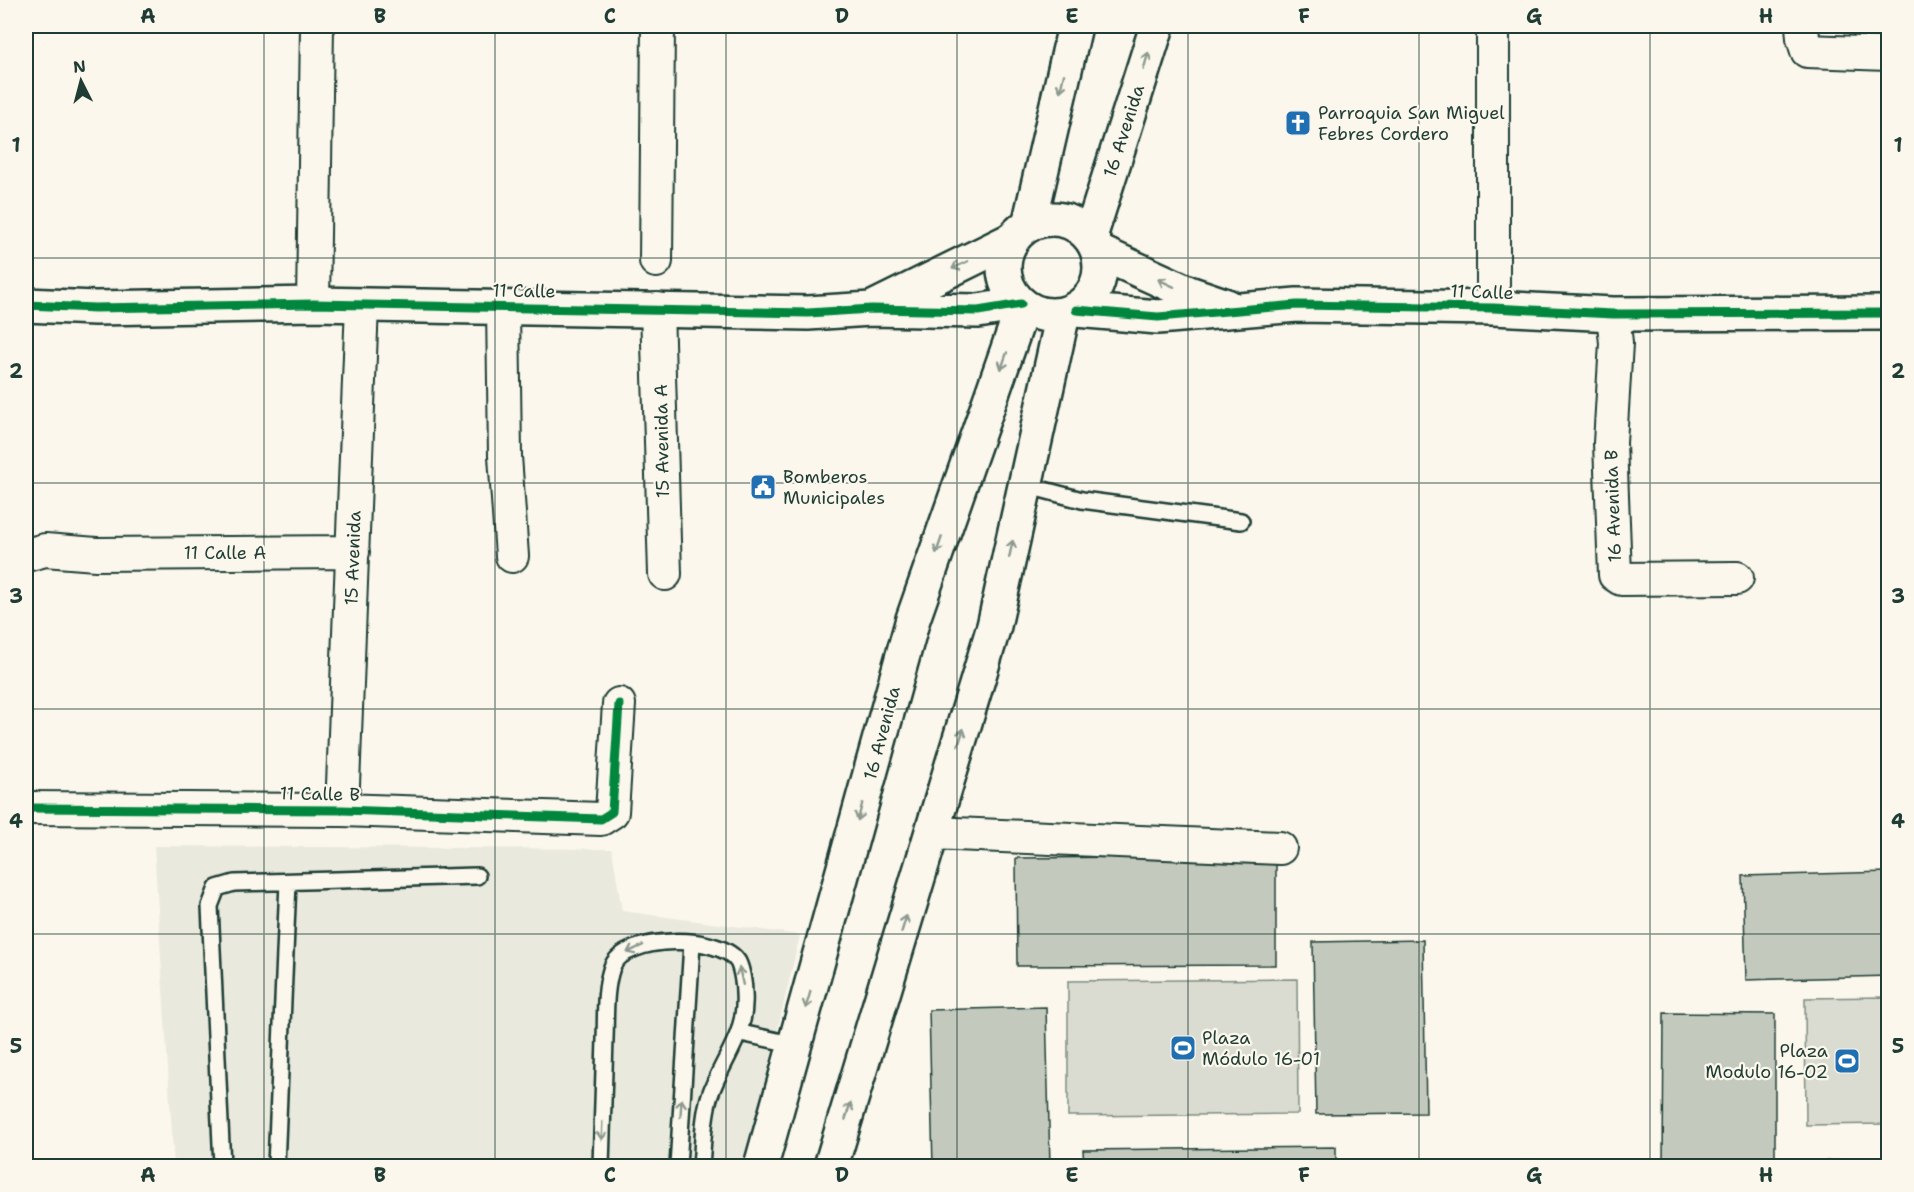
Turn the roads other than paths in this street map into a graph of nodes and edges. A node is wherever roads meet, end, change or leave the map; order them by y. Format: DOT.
graph roads {
  1 [pos="317,26"];
  2 [pos="658,26"];
  3 [pos="1075,26"];
  4 [pos="1157,26"];
  5 [pos="1493,26"];
  6 [pos="1802,26"];
  7 [pos="1888,54"];
  8 [pos="1021,232"];
  9 [pos="1094,244"];
  10 [pos="656,261"];
  11 [pos="313,304"];
  12 [pos="26,305"];
  13 [pos="362,305"];
  14 [pos="1022,305"];
  15 [pos="503,307"];
  16 [pos="1493,308"];
  17 [pos="657,309"];
  18 [pos="871,309"];
  19 [pos="1240,310"];
  20 [pos="1069,312"];
  21 [pos="1888,313"];
  22 [pos="1613,314"];
  23 [pos="1025,485"];
  24 [pos="1241,520"];
  25 [pos="353,552"];
  26 [pos="26,555"];
  27 [pos="512,556"];
  28 [pos="665,574"];
  29 [pos="1737,578"];
  30 [pos="619,704"];
  31 [pos="26,808"];
  32 [pos="342,810"];
  33 [pos="932,833"];
  34 [pos="1280,848"];
  35 [pos="477,876"];
  36 [pos="288,882"];
  37 [pos="692,944"];
  38 [pos="741,1033"];
  39 [pos="796,1045"];
  40 [pos="222,1167"];
  41 [pos="276,1167"];
  42 [pos="601,1167"];
  43 [pos="678,1167"];
  44 [pos="701,1167"];
  45 [pos="761,1167"];
  46 [pos="831,1167"];
  1 -- 11 [label="street"];
  2 -- 10 [label="street"];
  3 -- 8 [label="main road, one-way"];
  9 -- 4 [label="main road, 16 Avenida, one-way"];
  5 -- 16 [label="street"];
  6 -- 7 [label="street"];
  8 -- 9 [label="main road"];
  8 -- 14 [label="main road"];
  8 -- 18 [label="main road, 11 Calle, one-way"];
  19 -- 9 [label="main road, 11 Calle, one-way"];
  9 -- 20 [label="main road"];
  11 -- 12 [label="main road, 11 Calle"];
  11 -- 13 [label="main road, 11 Calle"];
  13 -- 15 [label="main road, 11 Calle"];
  13 -- 25 [label="street, 15 Avenida"];
  14 -- 18 [label="main road, 11 Calle"];
  14 -- 20 [label="main road"];
  14 -- 39 [label="main road, 16 Avenida, one-way"];
  15 -- 17 [label="main road, 11 Calle"];
  15 -- 27 [label="street"];
  16 -- 19 [label="main road, 11 Calle"];
  16 -- 22 [label="main road, 11 Calle"];
  17 -- 18 [label="main road, 11 Calle"];
  17 -- 28 [label="street, 15 Avenida A"];
  19 -- 20 [label="main road, 11 Calle"];
  20 -- 23 [label="main road"];
  21 -- 22 [label="main road, 11 Calle"];
  22 -- 29 [label="street, 16 Avenida B"];
  23 -- 24 [label="lane"];
  33 -- 23 [label="main road, one-way"];
  25 -- 26 [label="street, 11 Calle A"];
  25 -- 32 [label="street, 15 Avenida"];
  30 -- 32 [label="street, 11 Calle B"];
  31 -- 32 [label="street, 11 Calle B"];
  33 -- 34 [label="street"];
  46 -- 33 [label="main road, one-way"];
  35 -- 36 [label="lane"];
  36 -- 40 [label="lane"];
  36 -- 41 [label="lane"];
  38 -- 37 [label="lane, one-way"];
  37 -- 42 [label="lane, one-way"];
  43 -- 37 [label="lane, one-way"];
  38 -- 39 [label="lane"];
  38 -- 44 [label="lane"];
  39 -- 45 [label="main road, 16 Avenida"];
}
